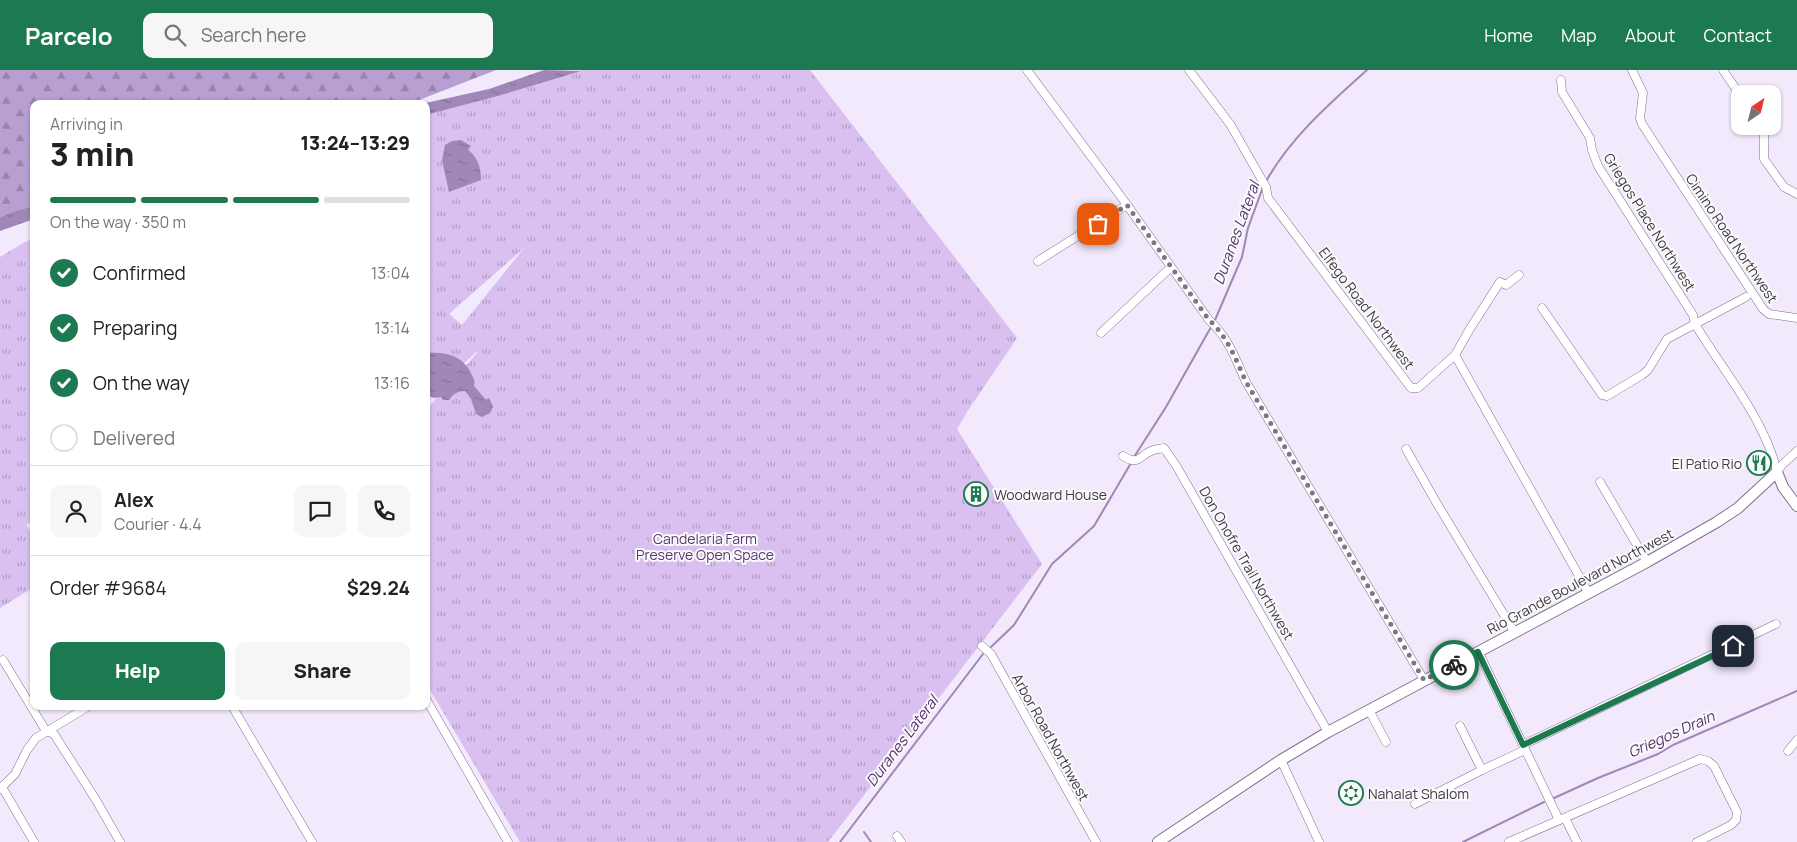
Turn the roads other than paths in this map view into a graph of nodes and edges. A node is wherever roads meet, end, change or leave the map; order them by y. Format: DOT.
graph roads {
  1 [pos="1027,70"];
  2 [pos="1189,70"];
  3 [pos="1632,70"];
  4 [pos="1723,70"];
  5 [pos="1561,80"];
  6 [pos="1733,85"];
  7 [pos="1764,135"];
  8 [pos="1797,194"];
  9 [pos="1127,205"];
  10 [pos="1038,261"];
  11 [pos="1171,267"];
  12 [pos="1519,274"];
  13 [pos="1746,296"];
  14 [pos="1542,308"];
  15 [pos="1797,318"];
  16 [pos="1695,324"];
  17 [pos="1102,333"];
  18 [pos="1455,354"];
  19 [pos="1406,449"];
  20 [pos="1797,451"];
  21 [pos="1129,459"];
  22 [pos="1777,472"];
  23 [pos="1600,482"];
  24 [pos="1797,506"];
  25 [pos="1647,562"];
  26 [pos="1588,592"];
  27 [pos="1776,624"];
  28 [pos="1515,633"];
  29 [pos="982,646"];
  30 [pos="1478,652"];
  31 [pos="3,660"];
  32 [pos="1424,680"];
  33 [pos="30,705"];
  34 [pos="430,706"];
  35 [pos="33,710"];
  36 [pos="82,710"];
  37 [pos="234,710"];
  38 [pos="1369,710"];
  39 [pos="1460,726"];
  40 [pos="46,731"];
  41 [pos="1328,732"];
  42 [pos="1797,740"];
  43 [pos="1386,742"];
  44 [pos="1524,748"];
  45 [pos="1788,751"];
  46 [pos="1281,760"];
  47 [pos="1482,770"];
  48 [pos="1,788"];
  49 [pos="1414,804"];
  50 [pos="1562,819"];
  51 [pos="34,842"];
  52 [pos="120,842"];
  53 [pos="312,842"];
  54 [pos="508,842"];
  55 [pos="1096,842"];
  56 [pos="1158,842"];
  57 [pos="1319,842"];
  58 [pos="1509,842"];
  59 [pos="1577,842"];
  60 [pos="1697,842"];
  1 -- 9 [label="street"];
  2 -- 18 [label="street, Elfego Road Northwest"];
  3 -- 15 [label="street, Cimino Road Northwest"];
  4 -- 6 [label="street"];
  5 -- 16 [label="street, Griegos Place Northwest"];
  7 -- 8 [label="street"];
  9 -- 10 [label="street"];
  9 -- 11 [label="street"];
  11 -- 17 [label="street"];
  11 -- 32 [label="street"];
  12 -- 18 [label="street"];
  13 -- 16 [label="street"];
  14 -- 16 [label="street"];
  16 -- 22 [label="street, Griegos Place Northwest"];
  18 -- 26 [label="street"];
  19 -- 28 [label="street"];
  20 -- 22 [label="street, Rio Grande Boulevard Northwest"];
  21 -- 41 [label="street, Don Onofre Trail Northwest"];
  22 -- 24 [label="main road"];
  22 -- 25 [label="main road, Rio Grande Boulevard Northwest"];
  23 -- 25 [label="street"];
  25 -- 26 [label="main road, Rio Grande Boulevard Northwest"];
  26 -- 28 [label="main road, Rio Grande Boulevard Northwest"];
  27 -- 44 [label="street"];
  28 -- 30 [label="main road, Rio Grande Boulevard Northwest"];
  29 -- 55 [label="street, Arbor Road Northwest"];
  30 -- 32 [label="main road, Rio Grande Boulevard Northwest"];
  30 -- 44 [label="street"];
  31 -- 33 [label="street"];
  32 -- 38 [label="main road, Rio Grande Boulevard Northwest"];
  34 -- 54 [label="street"];
  35 -- 40 [label="street"];
  36 -- 40 [label="street"];
  37 -- 53 [label="street"];
  38 -- 41 [label="main road, Rio Grande Boulevard Northwest"];
  38 -- 43 [label="street"];
  39 -- 47 [label="street"];
  40 -- 48 [label="street"];
  40 -- 52 [label="street"];
  41 -- 46 [label="main road, Rio Grande Boulevard Northwest"];
  42 -- 45 [label="street"];
  44 -- 47 [label="street"];
  44 -- 50 [label="street"];
  46 -- 56 [label="main road, Rio Grande Boulevard Northwest"];
  46 -- 57 [label="street"];
  47 -- 49 [label="street"];
  48 -- 51 [label="street"];
  50 -- 58 [label="street"];
  50 -- 59 [label="street"];
  50 -- 60 [label="street"];
}
